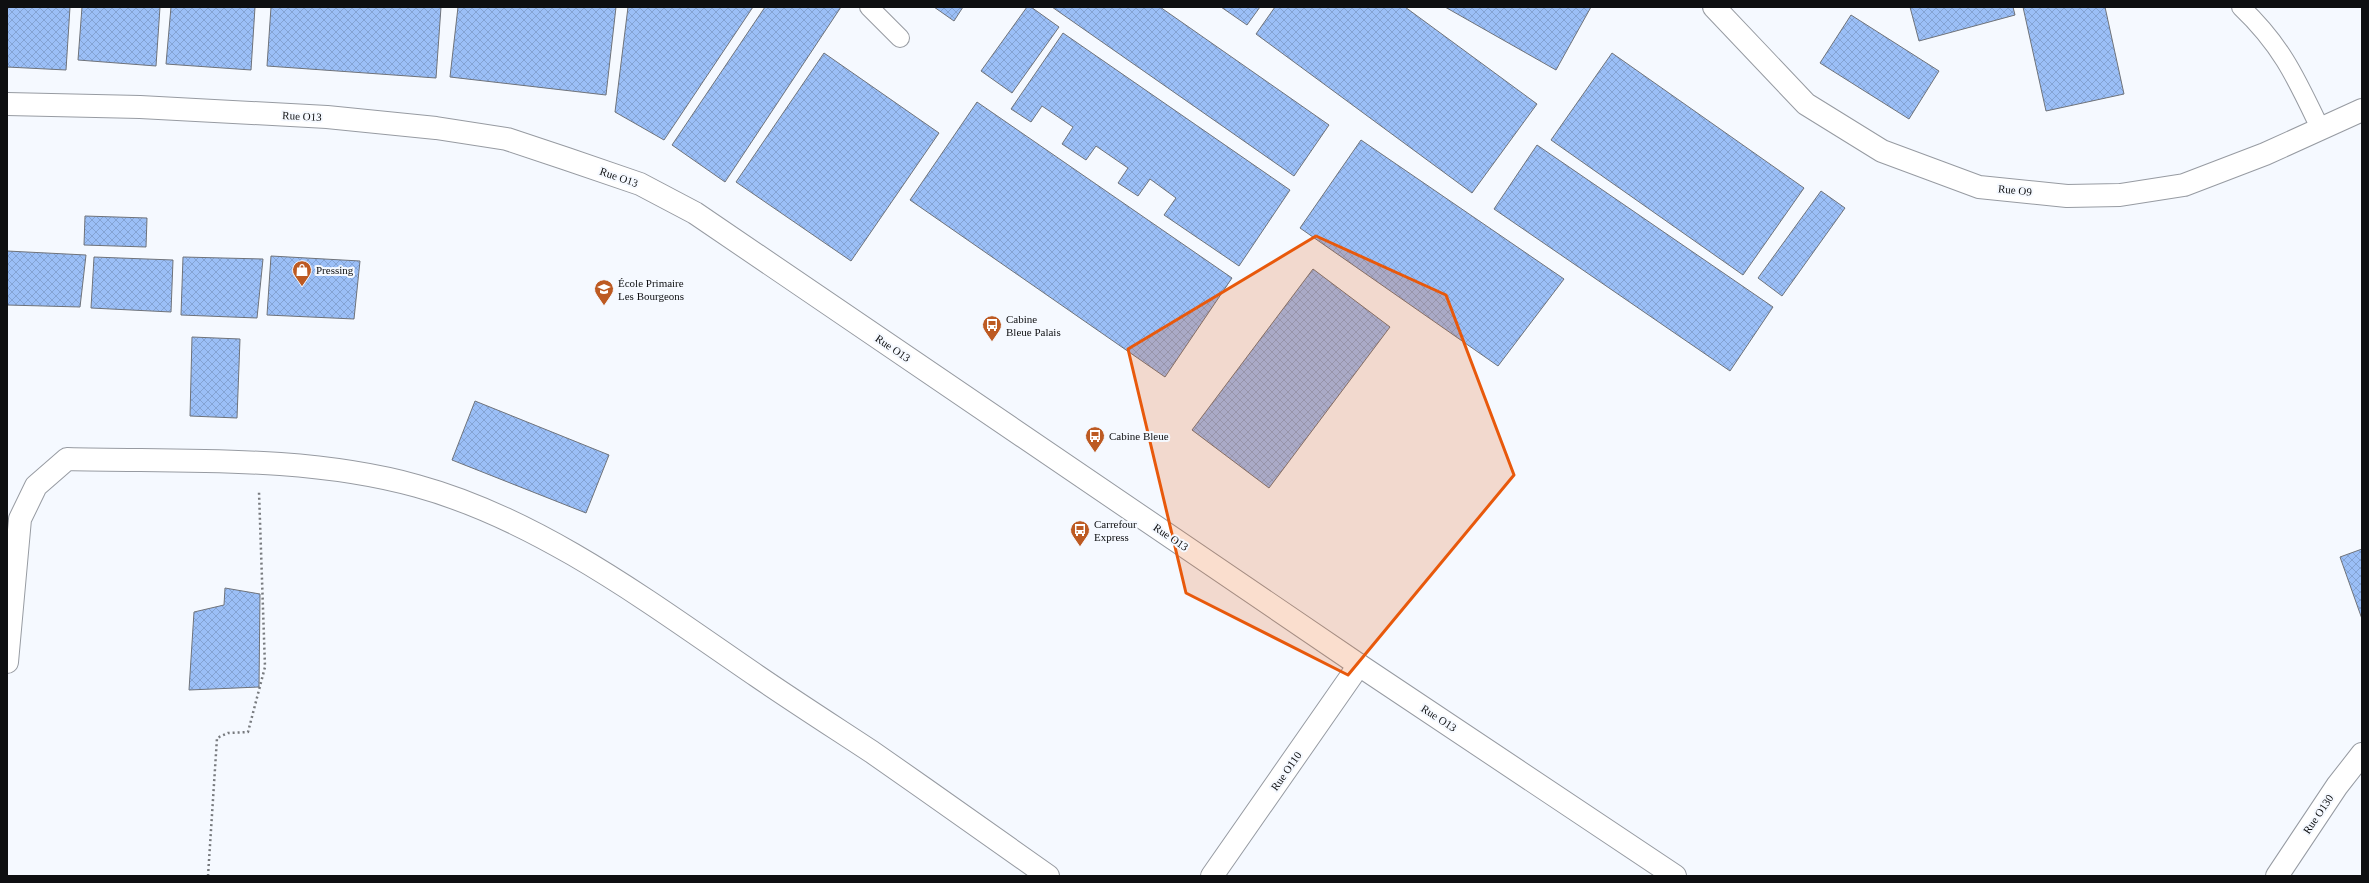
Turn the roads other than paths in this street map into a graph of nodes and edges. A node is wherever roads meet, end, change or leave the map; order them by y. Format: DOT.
graph roads {
  1 [pos="869,7"];
  2 [pos="1714,7"];
  3 [pos="2241,7"];
  4 [pos="900,38"];
  5 [pos="7,104"];
  6 [pos="2362,110"];
  7 [pos="2320,128"];
  8 [pos="7,662"];
  9 [pos="1359,665"];
  10 [pos="2362,754"];
  11 [pos="1048,876"];
  12 [pos="1212,876"];
  13 [pos="1675,876"];
  14 [pos="2276,876"];
  1 -- 4 [label="lane"];
  2 -- 7 [label="street, Rue O9"];
  3 -- 7 [label="lane"];
  5 -- 9 [label="street, Rue O13"];
  6 -- 7 [label="street, Rue O9"];
  8 -- 11 [label="street"];
  9 -- 12 [label="street, Rue O110"];
  9 -- 13 [label="street, Rue O13"];
  10 -- 14 [label="street, Rue O130"];
}
